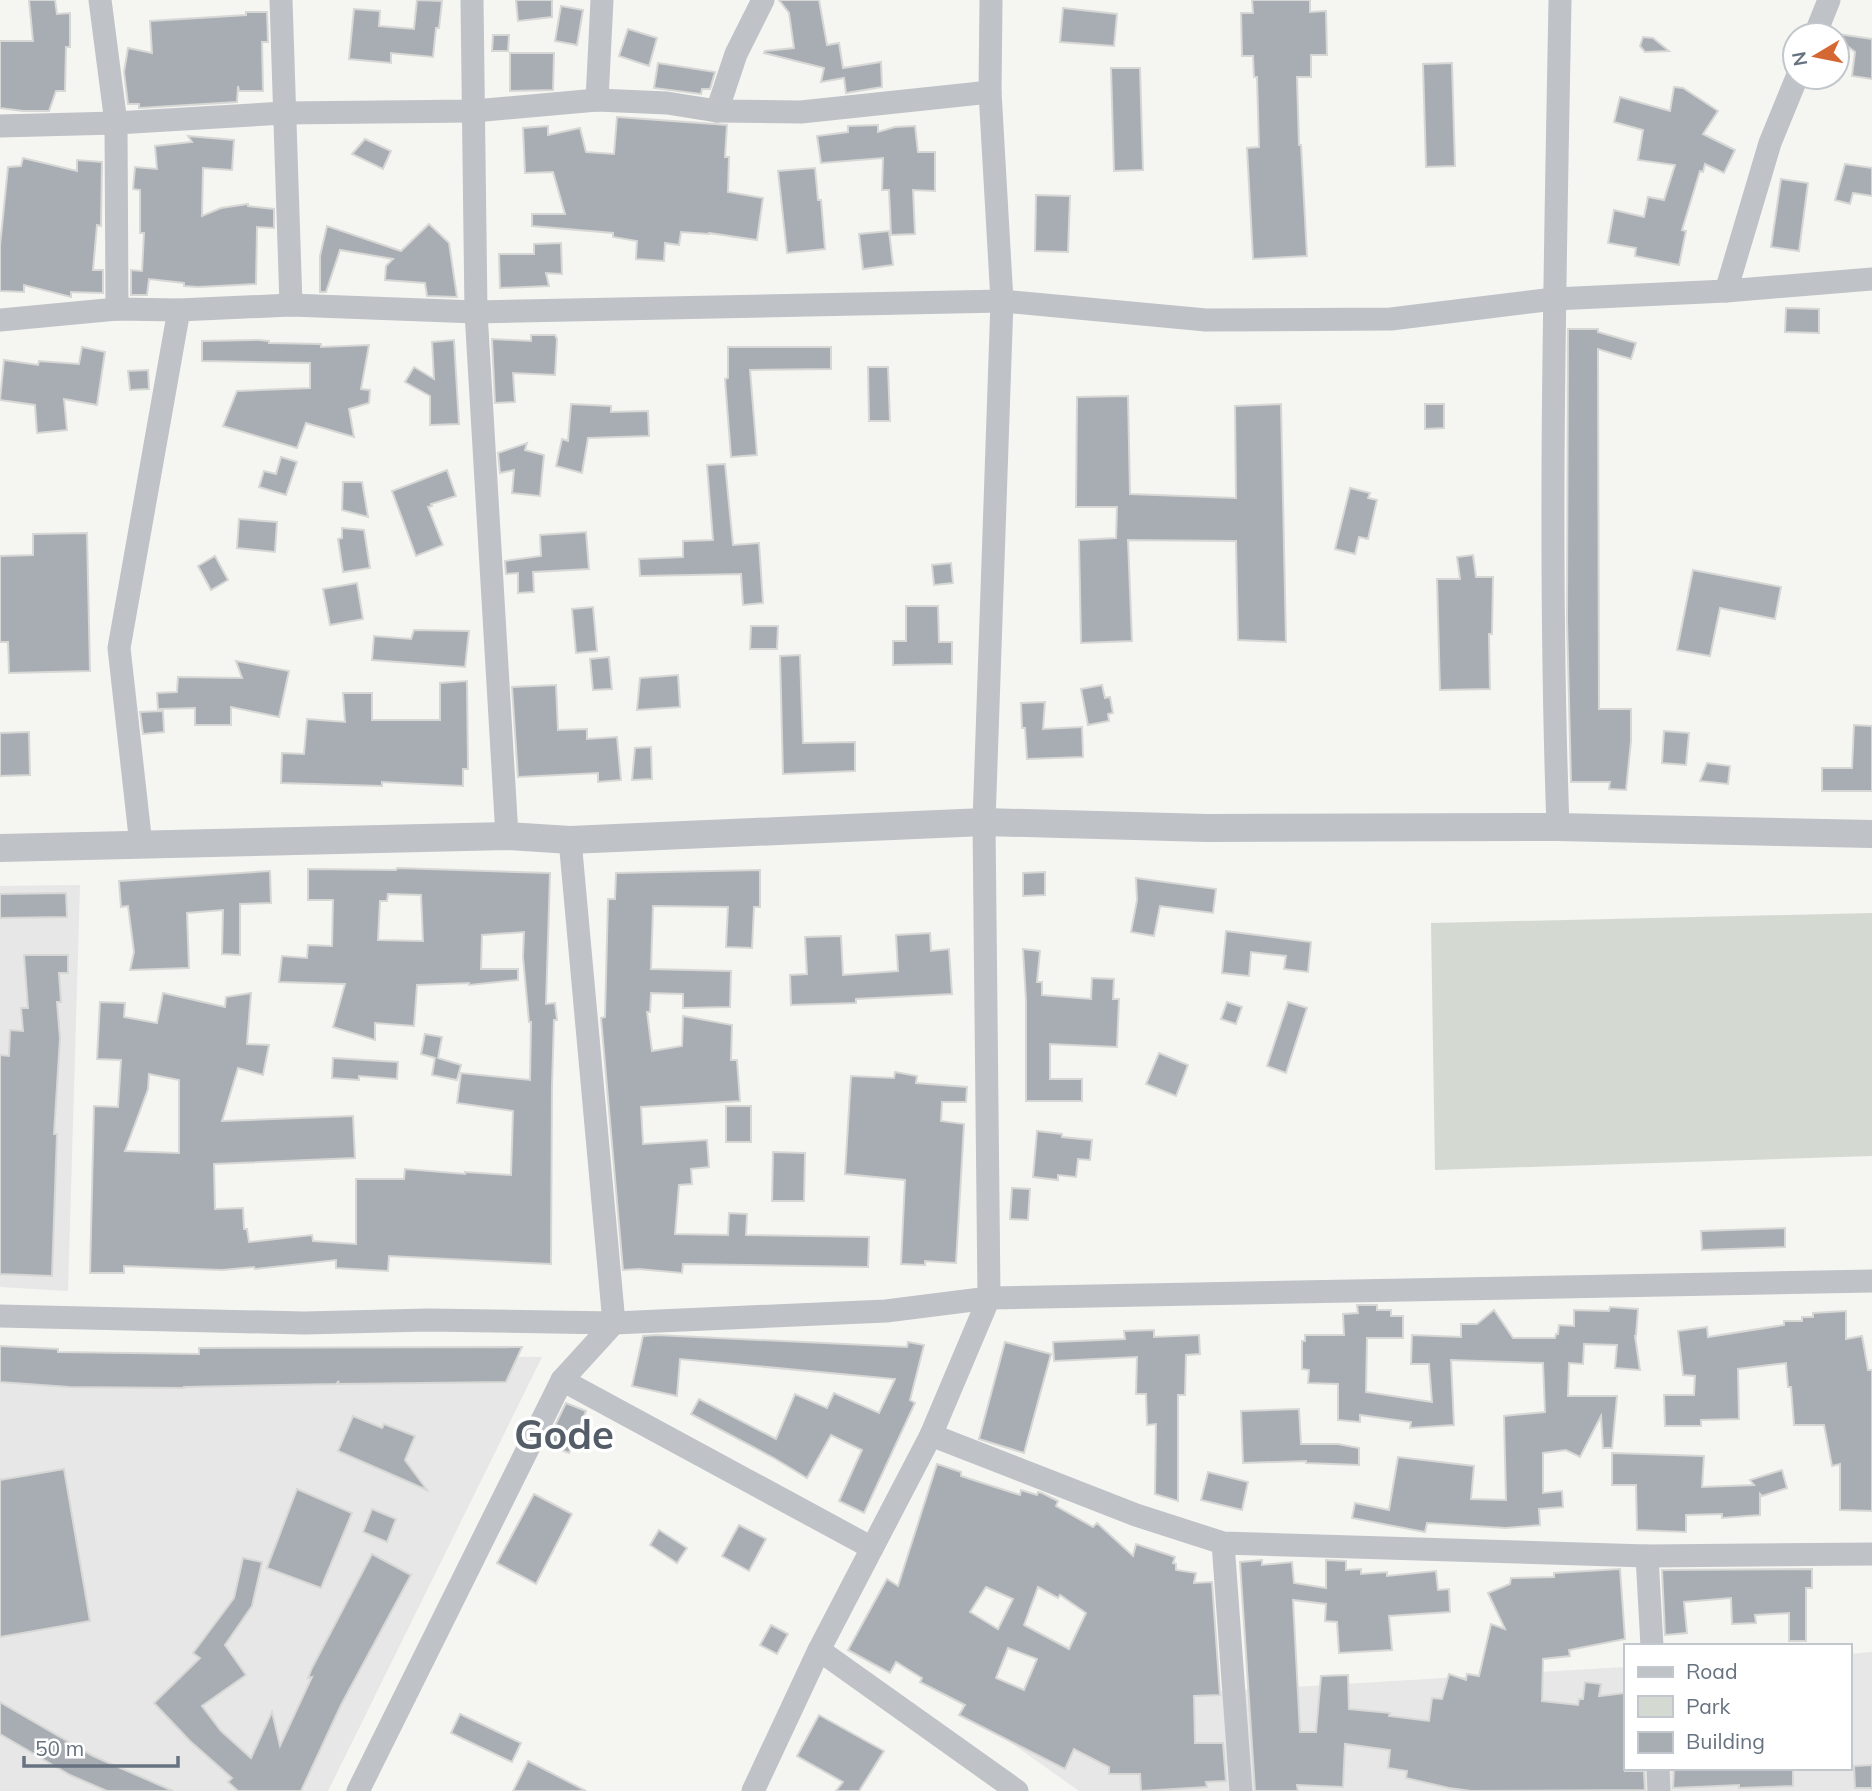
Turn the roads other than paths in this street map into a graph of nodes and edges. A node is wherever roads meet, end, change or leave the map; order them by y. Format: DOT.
graph roads {
  1 [pos="100,0"];
  2 [pos="281,0"];
  3 [pos="472,0"];
  4 [pos="602,0"];
  5 [pos="763,0"];
  6 [pos="991,0"];
  7 [pos="1560,0"];
  8 [pos="1829,0"];
  9 [pos="1821,21"];
  10 [pos="1791,91"];
  11 [pos="990,92"];
  12 [pos="597,100"];
  13 [pos="474,111"];
  14 [pos="717,111"];
  15 [pos="284,113"];
  16 [pos="116,123"];
  17 [pos="0,126"];
  18 [pos="1872,279"];
  19 [pos="1726,291"];
  20 [pos="1554,299"];
  21 [pos="1002,301"];
  22 [pos="291,305"];
  23 [pos="117,309"];
  24 [pos="179,310"];
  25 [pos="476,312"];
  26 [pos="0,320"];
  27 [pos="984,822"];
  28 [pos="1558,827"];
  29 [pos="1872,834"];
  30 [pos="507,836"];
  31 [pos="570,840"];
  32 [pos="141,845"];
  33 [pos="0,848"];
  34 [pos="1872,1281"];
  35 [pos="989,1298"];
  36 [pos="0,1316"];
  37 [pos="614,1323"];
  38 [pos="562,1380"];
  39 [pos="931,1434"];
  40 [pos="1223,1543"];
  41 [pos="872,1548"];
  42 [pos="1872,1554"];
  43 [pos="1647,1556"];
  44 [pos="1652,1644"];
  45 [pos="819,1650"];
  46 [pos="1658,1770"];
  47 [pos="358,1791"];
  48 [pos="753,1791"];
  49 [pos="1017,1791"];
  50 [pos="1241,1791"];
  51 [pos="1659,1791"];
  1 -- 16 [label="street"];
  2 -- 15 [label="street"];
  3 -- 13 [label="street"];
  4 -- 12 [label="street"];
  5 -- 14 [label="street"];
  6 -- 11 [label="street"];
  7 -- 20 [label="street"];
  8 -- 9 [label="street"];
  10 -- 19 [label="street"];
  11 -- 14 [label="street"];
  11 -- 21 [label="street"];
  12 -- 13 [label="street"];
  12 -- 14 [label="street"];
  13 -- 15 [label="street"];
  13 -- 25 [label="street"];
  15 -- 16 [label="street"];
  15 -- 22 [label="street"];
  16 -- 17 [label="street"];
  16 -- 23 [label="street"];
  18 -- 19 [label="street"];
  19 -- 20 [label="street"];
  20 -- 21 [label="street"];
  20 -- 28 [label="street"];
  21 -- 25 [label="street"];
  21 -- 27 [label="street"];
  22 -- 24 [label="street"];
  22 -- 25 [label="street"];
  23 -- 24 [label="street"];
  23 -- 26 [label="street"];
  24 -- 32 [label="street"];
  25 -- 30 [label="street"];
  27 -- 28 [label="street"];
  27 -- 31 [label="street"];
  27 -- 35 [label="street"];
  28 -- 29 [label="street"];
  30 -- 31 [label="street"];
  30 -- 32 [label="street"];
  31 -- 37 [label="street"];
  32 -- 33 [label="street"];
  34 -- 35 [label="street"];
  35 -- 37 [label="street"];
  35 -- 39 [label="street"];
  36 -- 37 [label="street"];
  37 -- 38 [label="street"];
  38 -- 41 [label="street"];
  38 -- 47 [label="street"];
  39 -- 40 [label="street"];
  39 -- 41 [label="street"];
  40 -- 43 [label="street"];
  40 -- 50 [label="street"];
  41 -- 45 [label="street"];
  42 -- 43 [label="street"];
  43 -- 44 [label="street"];
  45 -- 48 [label="street"];
  45 -- 49 [label="street"];
  46 -- 51 [label="street"];
}
